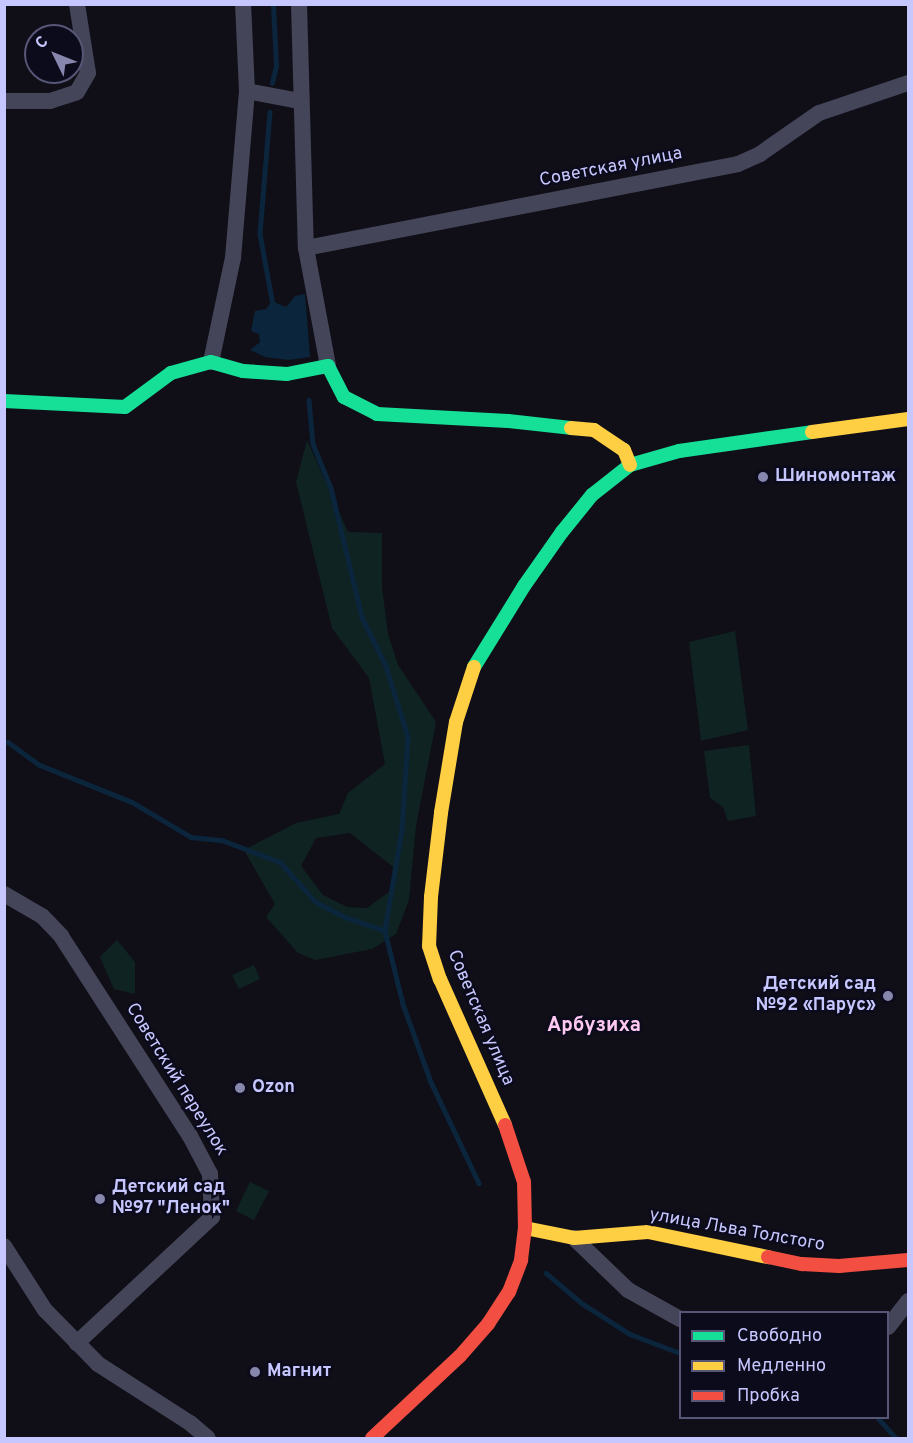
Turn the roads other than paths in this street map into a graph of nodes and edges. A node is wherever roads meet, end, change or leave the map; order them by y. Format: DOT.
graph roads {
  1 [pos="77,4"];
  2 [pos="243,4"];
  3 [pos="299,4"];
  4 [pos="909,83"];
  5 [pos="247,91"];
  6 [pos="4,101"];
  7 [pos="300,101"];
  8 [pos="306,248"];
  9 [pos="211,362"];
  10 [pos="328,366"];
  11 [pos="4,401"];
  12 [pos="909,418"];
  13 [pos="630,465"];
  14 [pos="4,894"];
  15 [pos="525,1228"];
  16 [pos="574,1238"];
  17 [pos="4,1246"];
  18 [pos="909,1260"];
  19 [pos="909,1301"];
  20 [pos="679,1318"];
  21 [pos="889,1326"];
  22 [pos="77,1343"];
  23 [pos="208,1438"];
  24 [pos="372,1438"];
  1 -- 6 [label="street"];
  2 -- 5 [label="street"];
  3 -- 7 [label="street"];
  4 -- 8 [label="street, Советская улица"];
  5 -- 7 [label="street"];
  5 -- 9 [label="street"];
  7 -- 8 [label="street"];
  8 -- 10 [label="street"];
  9 -- 10 [label="main road"];
  9 -- 11 [label="main road"];
  10 -- 13 [label="main road"];
  12 -- 13 [label="main road, Советская улица"];
  13 -- 15 [label="main road, Советская улица"];
  14 -- 22 [label="street, Советский переулок"];
  15 -- 16 [label="main road, улица Льва Толстого"];
  15 -- 24 [label="main road, Советская улица"];
  16 -- 18 [label="main road, улица Льва Толстого"];
  16 -- 20 [label="street"];
  17 -- 22 [label="street"];
  19 -- 21 [label="street"];
  22 -- 23 [label="street"];
}
